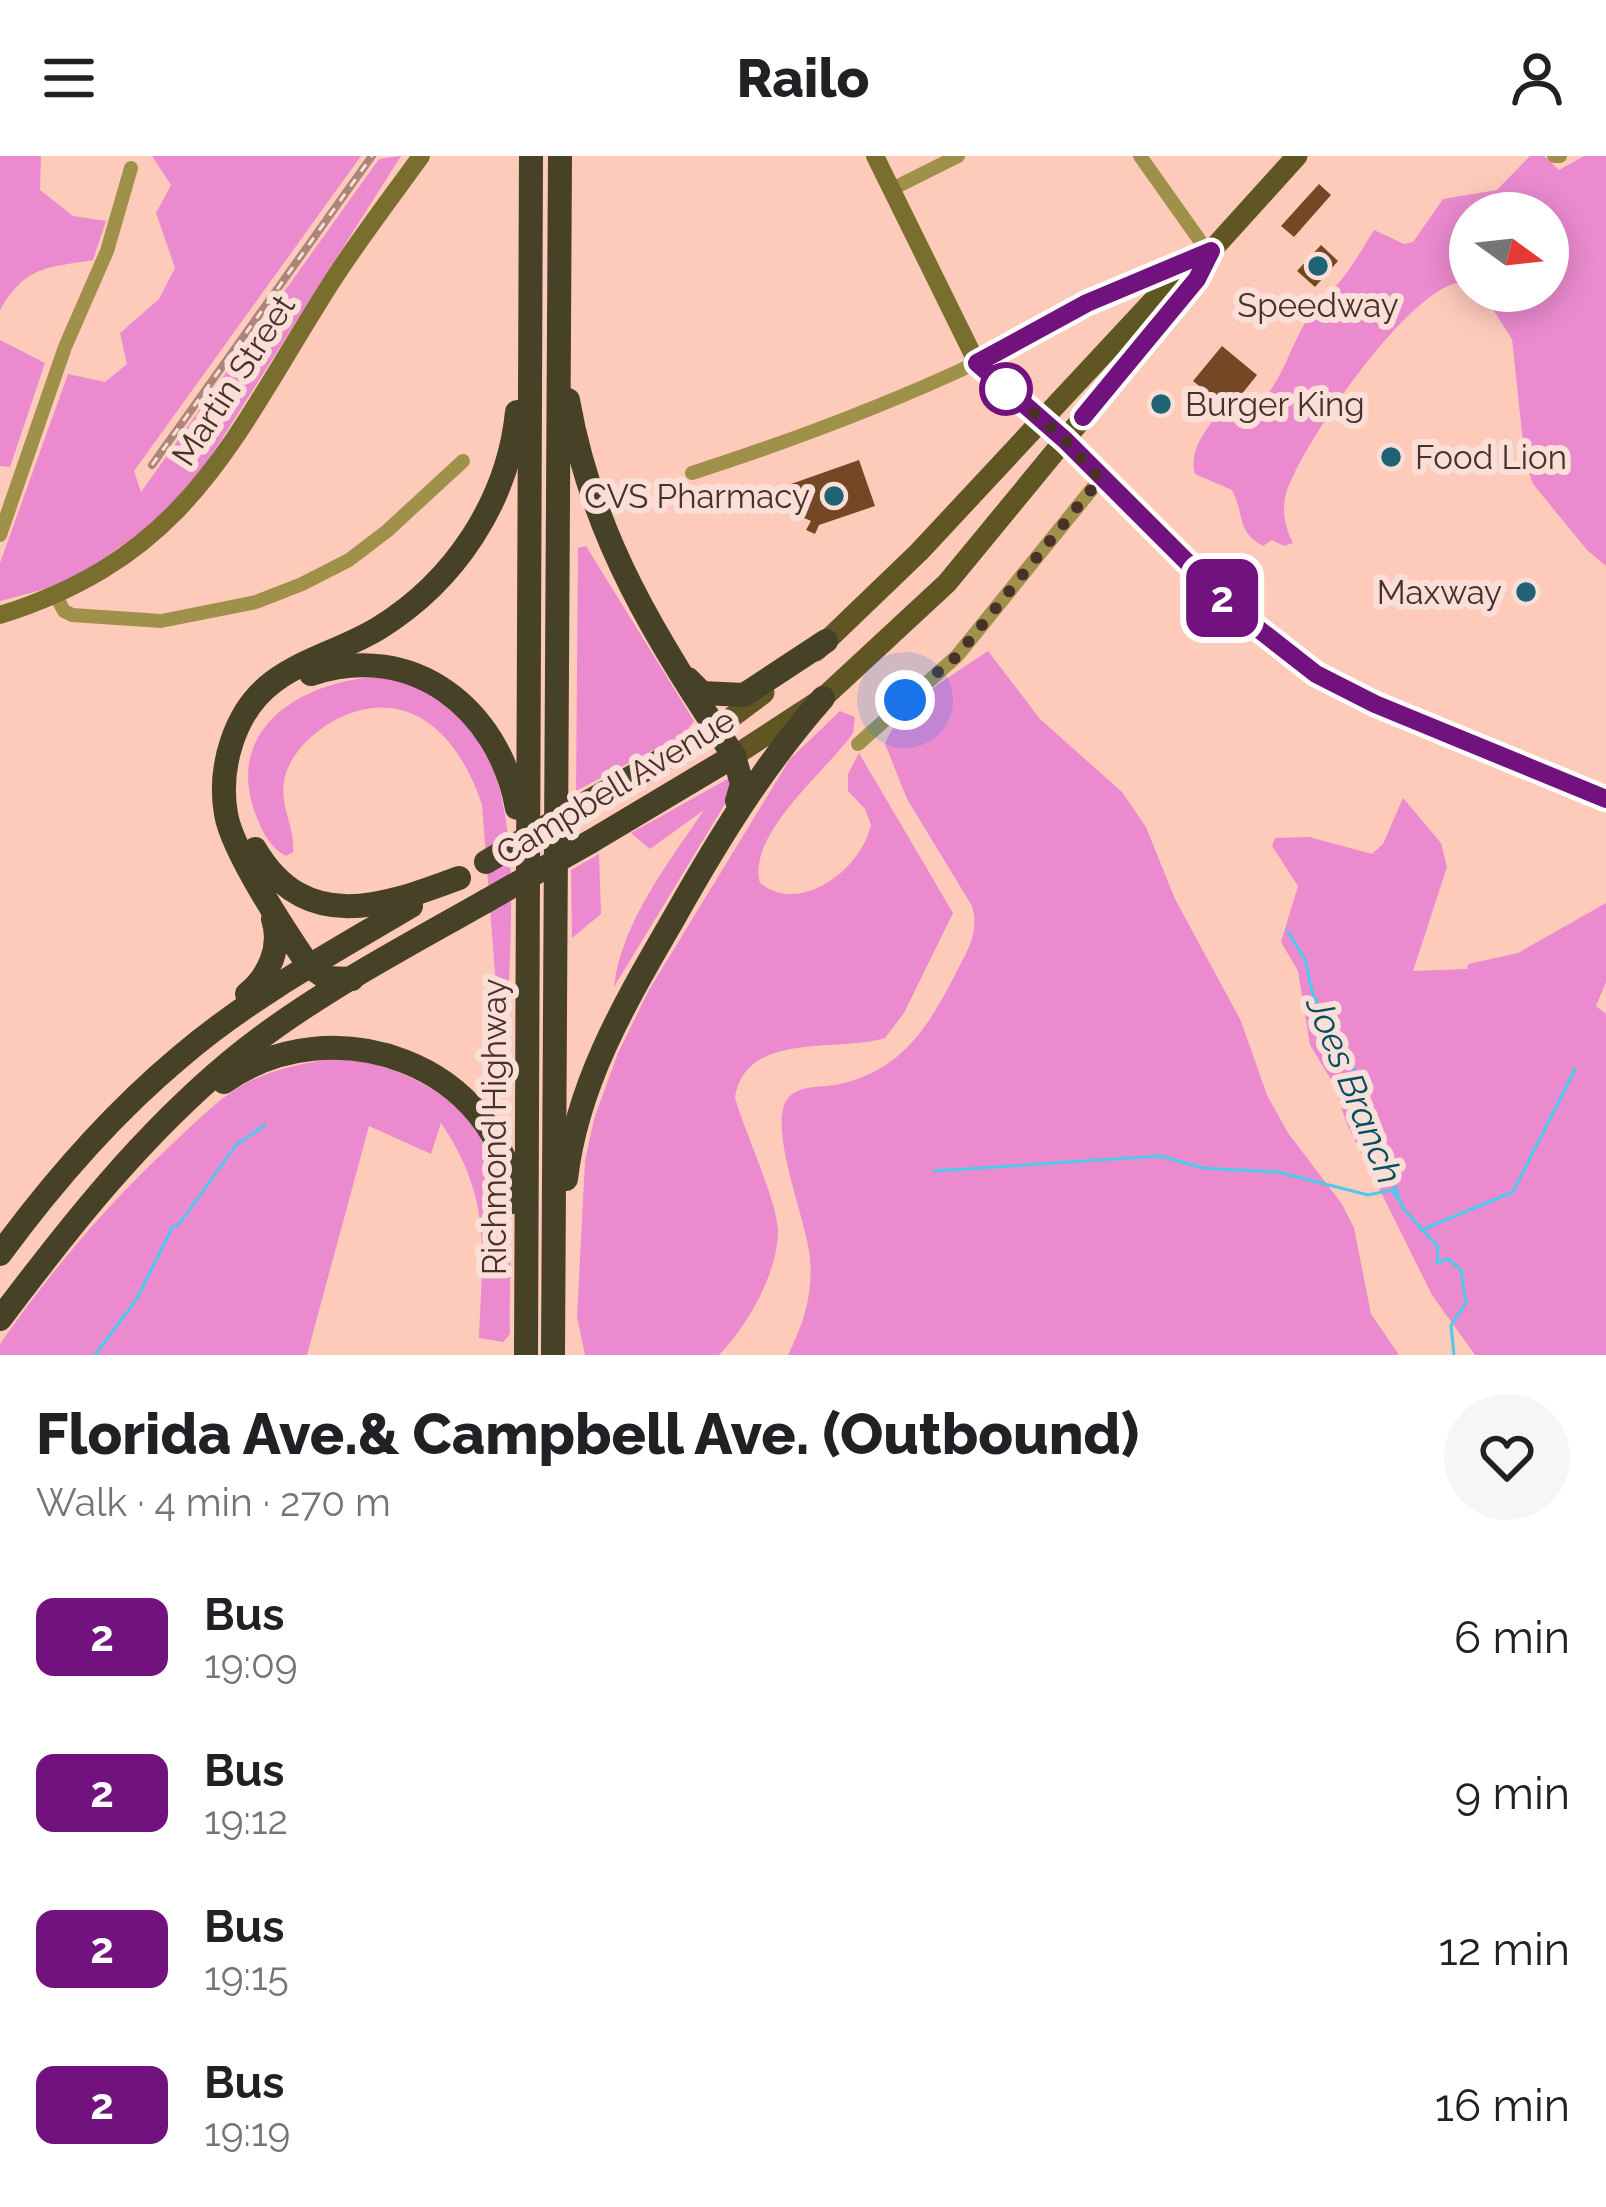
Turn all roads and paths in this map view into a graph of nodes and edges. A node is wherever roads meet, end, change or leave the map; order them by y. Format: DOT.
graph roads {
  1 [pos="421,156"];
  2 [pos="531,156"];
  3 [pos="560,156"];
  4 [pos="875,156"];
  5 [pos="958,156"];
  6 [pos="1140,156"];
  7 [pos="1297,156"];
  8 [pos="131,168"];
  9 [pos="892,189"];
  10 [pos="560,217"];
  11 [pos="530,242"];
  12 [pos="1211,251"];
  13 [pos="977,363"];
  14 [pos="1044,422"];
  15 [pos="1065,440"];
  16 [pos="463,461"];
  17 [pos="692,473"];
  18 [pos="1100,479"];
  19 [pos="0,535"];
  20 [pos="56,596"];
  21 [pos="0,615"];
  22 [pos="826,641"];
  23 [pos="677,669"];
  24 [pos="823,698"];
  25 [pos="716,729"];
  26 [pos="858,744"];
  27 [pos="734,756"];
  28 [pos="1606,799"];
  29 [pos="700,873"];
  30 [pos="459,878"];
  31 [pos="267,900"];
  32 [pos="528,900"];
  33 [pos="309,966"];
  34 [pos="352,980"];
  35 [pos="184,1054"];
  36 [pos="124,1163"];
  37 [pos="0,1254"];
  38 [pos="526,1291"];
  39 [pos="0,1319"];
  40 [pos="526,1355"];
  41 [pos="553,1355"];
  1 -- 20 [label="street, Martin Street"];
  2 -- 11 [label="highway"];
  3 -- 10 [label="highway"];
  4 -- 9 [label="street"];
  5 -- 9 [label="street"];
  6 -- 12 [label="street"];
  7 -- 12 [label="main road, Campbell Avenue"];
  8 -- 19 [label="street"];
  9 -- 13 [label="street"];
  10 -- 23 [label="highway"];
  10 -- 41 [label="highway"];
  11 -- 31 [label="highway"];
  11 -- 32 [label="highway"];
  12 -- 13 [label="street, Campbell Avenue"];
  12 -- 14 [label="main road, Campbell Avenue"];
  12 -- 15 [label="main road, Campbell Avenue"];
  13 -- 14 [label="street"];
  13 -- 17 [label="street, Campbell Avenue"];
  14 -- 15 [label="street"];
  14 -- 22 [label="main road, Campbell Avenue"];
  15 -- 18 [label="street"];
  15 -- 24 [label="main road, Campbell Avenue"];
  16 -- 20 [label="street"];
  18 -- 26 [label="street"];
  18 -- 28 [label="street"];
  20 -- 21 [label="street, Martin Street"];
  22 -- 23 [label="highway"];
  22 -- 25 [label="main road, Campbell Avenue"];
  23 -- 25 [label="highway"];
  24 -- 27 [label="main road, Campbell Avenue"];
  24 -- 29 [label="highway"];
  25 -- 27 [label="highway"];
  25 -- 30 [label="highway, Campbell Avenue, bridge"];
  27 -- 29 [label="highway"];
  27 -- 34 [label="highway, Campbell Avenue, bridge"];
  29 -- 41 [label="highway"];
  30 -- 32 [label="highway"];
  30 -- 33 [label="highway, Campbell Avenue"];
  31 -- 33 [label="highway"];
  31 -- 35 [label="highway"];
  32 -- 38 [label="highway, Richmond Highway"];
  33 -- 34 [label="highway"];
  33 -- 35 [label="highway, Campbell Avenue"];
  34 -- 36 [label="highway, Campbell Avenue"];
  35 -- 37 [label="highway, Campbell Avenue"];
  36 -- 38 [label="highway"];
  36 -- 39 [label="highway, Campbell Avenue"];
  38 -- 40 [label="highway, Richmond Highway"];
}
